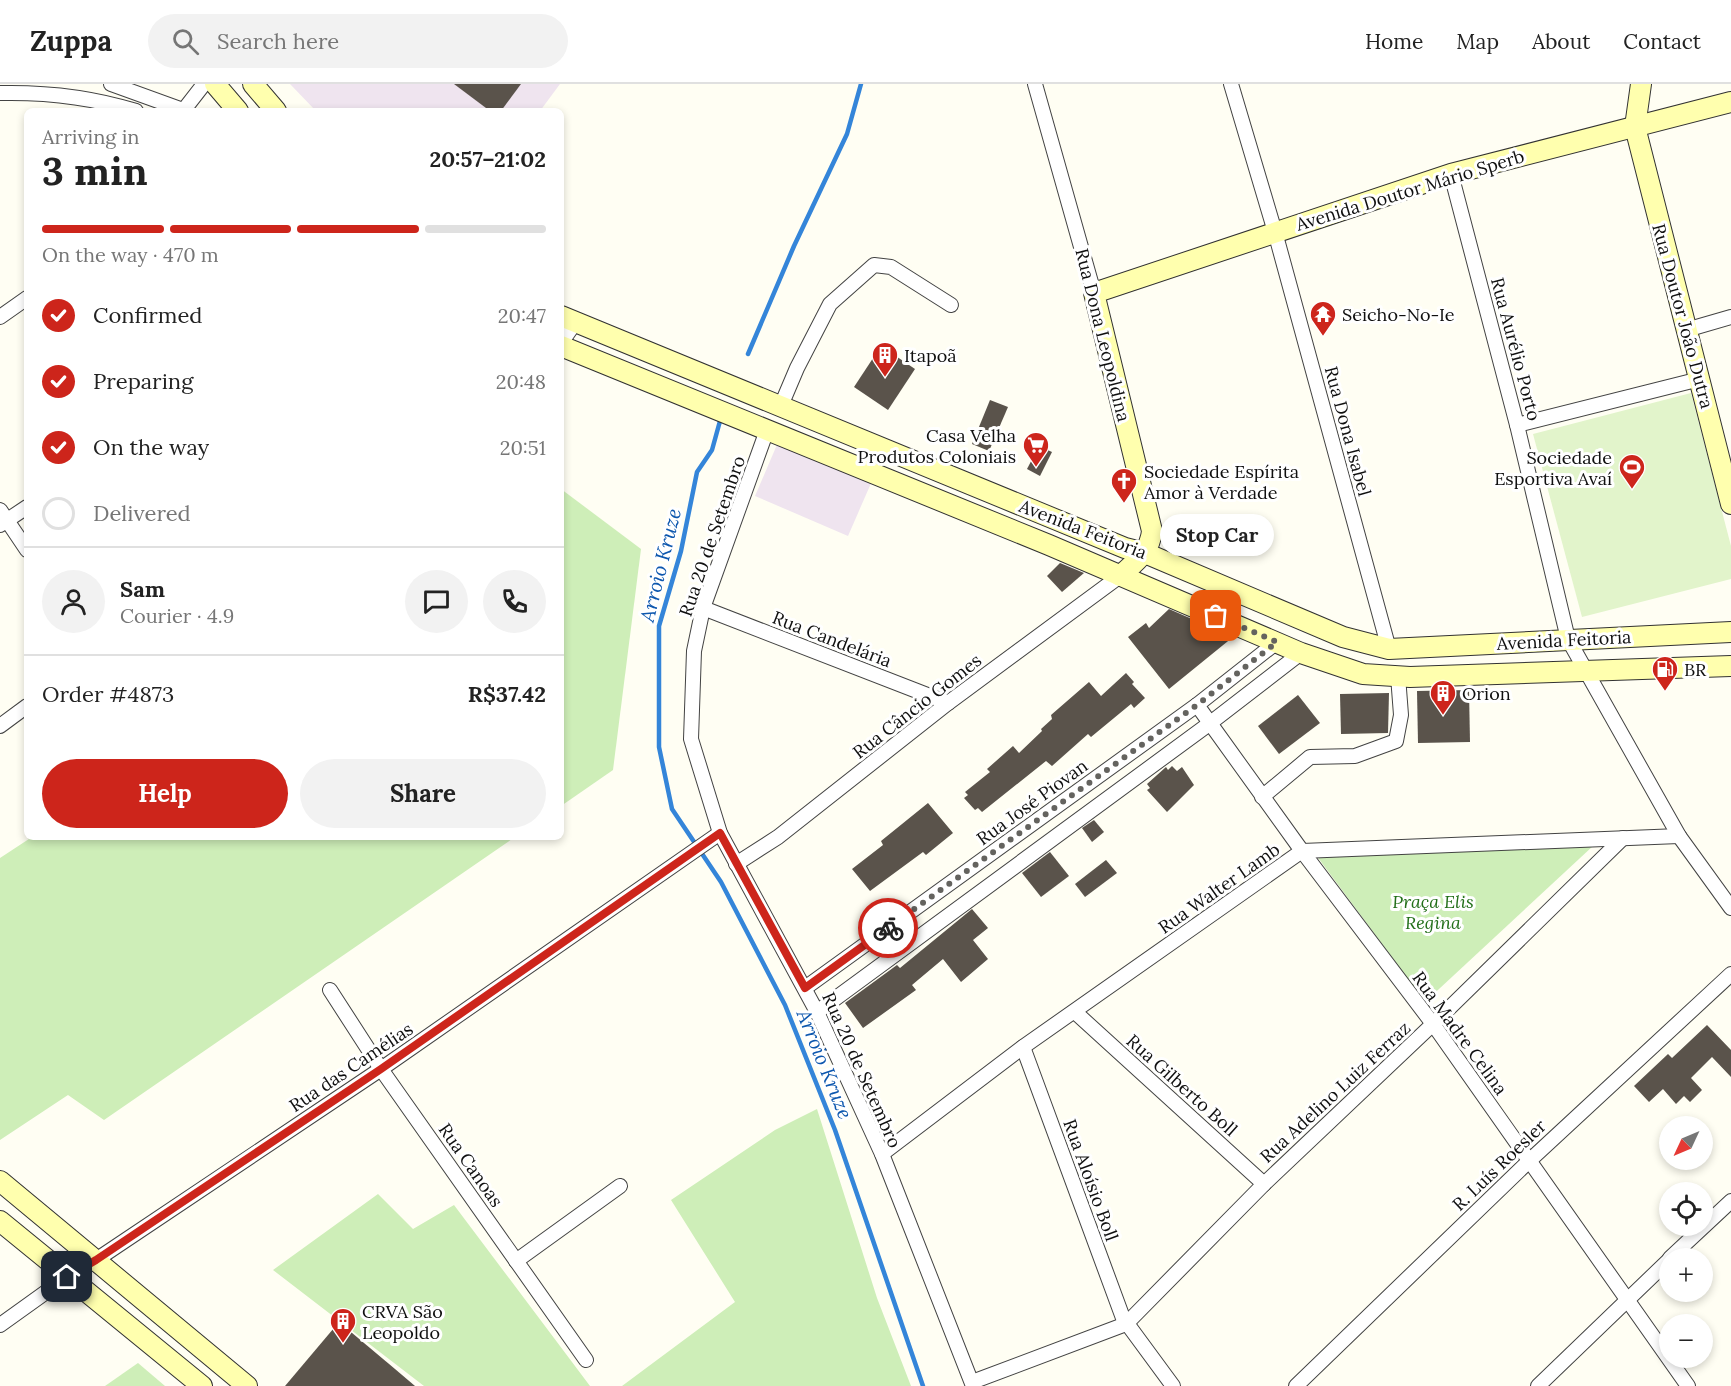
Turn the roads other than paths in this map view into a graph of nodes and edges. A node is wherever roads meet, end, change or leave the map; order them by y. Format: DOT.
graph roads {
  1 [pos="111,84"];
  2 [pos="204,84"];
  3 [pos="215,84"];
  4 [pos="253,84"];
  5 [pos="1035,84"];
  6 [pos="1230,84"];
  7 [pos="1641,84"];
  8 [pos="0,93"];
  9 [pos="1731,102"];
  10 [pos="127,108"];
  11 [pos="175,108"];
  12 [pos="185,108"];
  13 [pos="235,108"];
  14 [pos="273,108"];
  15 [pos="1635,127"];
  16 [pos="1451,174"];
  17 [pos="1275,232"];
  18 [pos="1094,293"];
  19 [pos="24,300"];
  20 [pos="951,304"];
  21 [pos="0,317"];
  22 [pos="1731,317"];
  23 [pos="568,320"];
  24 [pos="1686,330"];
  25 [pos="564,345"];
  26 [pos="1700,379"];
  27 [pos="772,404"];
  28 [pos="1517,425"];
  29 [pos="760,427"];
  30 [pos="1731,504"];
  31 [pos="24,508"];
  32 [pos="2,519"];
  33 [pos="24,546"];
  34 [pos="1145,553"];
  35 [pos="1120,576"];
  36 [pos="703,608"];
  37 [pos="1731,632"];
  38 [pos="1568,639"];
  39 [pos="1277,642"];
  40 [pos="1389,649"];
  41 [pos="1300,653"];
  42 [pos="1731,666"];
  43 [pos="1584,669"];
  44 [pos="1398,676"];
  45 [pos="948,703"];
  46 [pos="1197,705"];
  47 [pos="24,708"];
  48 [pos="1209,724"];
  49 [pos="0,726"];
  50 [pos="1262,797"];
  51 [pos="720,833"];
  52 [pos="1679,836"];
  53 [pos="1623,838"];
  54 [pos="1302,851"];
  55 [pos="736,864"];
  56 [pos="1731,908"];
  57 [pos="1731,974"];
  58 [pos="805,988"];
  59 [pos="330,990"];
  60 [pos="818,1012"];
  61 [pos="1075,1012"];
  62 [pos="1433,1024"];
  63 [pos="1023,1047"];
  64 [pos="381,1069"];
  65 [pos="882,1154"];
  66 [pos="1528,1162"];
  67 [pos="0,1181"];
  68 [pos="1264,1184"];
  69 [pos="620,1186"];
  70 [pos="1731,1201"];
  71 [pos="0,1221"];
  72 [pos="1682,1248"];
  73 [pos="96,1260"];
  74 [pos="516,1261"];
  75 [pos="1659,1269"];
  76 [pos="67,1277"];
  77 [pos="1628,1299"];
  78 [pos="1126,1324"];
  79 [pos="0,1325"];
  80 [pos="586,1360"];
  81 [pos="973,1384"];
  82 [pos="202,1386"];
  83 [pos="247,1386"];
  84 [pos="1173,1386"];
  85 [pos="1296,1386"];
  86 [pos="1538,1386"];
  87 [pos="1688,1386"];
  1 -- 11 [label="street"];
  2 -- 12 [label="street"];
  3 -- 13 [label="main road"];
  4 -- 14 [label="main road"];
  5 -- 18 [label="street, Rua Dona Leopoldina"];
  6 -- 17 [label="street, Rua Dona Isabel"];
  7 -- 15 [label="main road"];
  8 -- 10 [label="street"];
  9 -- 15 [label="main road, Avenida Doutor Mário Sperb"];
  15 -- 16 [label="main road, Avenida Doutor Mário Sperb"];
  15 -- 24 [label="main road, Rua Doutor João Dutra"];
  16 -- 17 [label="main road, Avenida Doutor Mário Sperb"];
  16 -- 28 [label="street, Rua Aurélio Porto"];
  17 -- 18 [label="main road, Avenida Doutor Mário Sperb"];
  17 -- 40 [label="street, Rua Dona Isabel"];
  18 -- 34 [label="main road, Rua Dona Leopoldina"];
  19 -- 21 [label="street"];
  20 -- 27 [label="street"];
  22 -- 24 [label="street"];
  23 -- 27 [label="main road, Avenida Feitoria"];
  24 -- 26 [label="main road, Rua Doutor João Dutra"];
  25 -- 29 [label="main road, Avenida Feitoria"];
  26 -- 28 [label="street"];
  26 -- 30 [label="main road, Rua Doutor João Dutra"];
  27 -- 29 [label="main road"];
  27 -- 34 [label="main road, Avenida Feitoria"];
  28 -- 38 [label="street, Rua Aurélio Porto"];
  29 -- 35 [label="main road, Avenida Feitoria"];
  29 -- 36 [label="street, Rua 20 de Setembro"];
  31 -- 32 [label="street"];
  32 -- 33 [label="street"];
  34 -- 35 [label="main road"];
  34 -- 40 [label="main road, Avenida Feitoria"];
  35 -- 39 [label="main road, Avenida Feitoria"];
  35 -- 45 [label="street, Rua Câncio Gomes"];
  36 -- 45 [label="street, Rua Candelária"];
  36 -- 51 [label="street, Rua 20 de Setembro"];
  37 -- 38 [label="main road, Avenida Feitoria"];
  38 -- 40 [label="main road, Avenida Feitoria"];
  38 -- 43 [label="street, Rua Aurélio Porto"];
  39 -- 41 [label="main road, Avenida Feitoria"];
  39 -- 46 [label="street, Rua José Piovan"];
  41 -- 44 [label="main road, Avenida Feitoria"];
  41 -- 48 [label="street"];
  42 -- 43 [label="main road, Avenida Feitoria"];
  43 -- 44 [label="main road, Avenida Feitoria"];
  43 -- 52 [label="street, Rua Aurélio Porto"];
  44 -- 50 [label="street"];
  45 -- 55 [label="street, Rua Câncio Gomes"];
  46 -- 48 [label="street, Rua Madre Celina"];
  46 -- 58 [label="street, Rua José Piovan"];
  47 -- 49 [label="street"];
  48 -- 50 [label="street, Rua Madre Celina"];
  48 -- 60 [label="street"];
  50 -- 54 [label="street, Rua Madre Celina"];
  51 -- 55 [label="street, Rua 20 de Setembro"];
  51 -- 64 [label="street, Rua das Camélias"];
  52 -- 53 [label="street, Rua Walter Lamb"];
  52 -- 56 [label="street, Rua Aurélio Porto"];
  53 -- 54 [label="street, Rua Walter Lamb"];
  53 -- 62 [label="street, Rua Adelino Luiz Ferraz"];
  54 -- 61 [label="street, Rua Walter Lamb"];
  54 -- 62 [label="street, Rua Madre Celina"];
  55 -- 58 [label="street, Rua 20 de Setembro"];
  57 -- 66 [label="street, R. Luís Roesler"];
  58 -- 60 [label="street, Rua 20 de Setembro"];
  59 -- 64 [label="street, Rua Canoas"];
  60 -- 65 [label="street, Rua 20 de Setembro"];
  61 -- 63 [label="street, Rua Walter Lamb"];
  61 -- 68 [label="street, Rua Gilberto Boll"];
  62 -- 66 [label="street, Rua Madre Celina"];
  62 -- 68 [label="street, Rua Adelino Luiz Ferraz"];
  63 -- 65 [label="street, Rua Walter Lamb"];
  63 -- 78 [label="street, Rua Aloísio Boll"];
  64 -- 73 [label="street, Rua das Camélias"];
  64 -- 74 [label="street, Rua Canoas"];
  65 -- 81 [label="street, Rua 20 de Setembro"];
  66 -- 77 [label="street, Rua Madre Celina"];
  66 -- 85 [label="street, R. Luís Roesler"];
  67 -- 73 [label="main road"];
  68 -- 78 [label="street, Rua Adelino Luiz Ferraz"];
  69 -- 74 [label="street"];
  70 -- 72 [label="street"];
  71 -- 76 [label="main road"];
  73 -- 76 [label="street, Rua das Camélias"];
  73 -- 83 [label="main road"];
  74 -- 80 [label="street, Rua Canoas"];
  75 -- 77 [label="street"];
  76 -- 79 [label="street, Rua das Camélias"];
  76 -- 82 [label="main road"];
  77 -- 86 [label="street"];
  77 -- 87 [label="street, Rua Madre Celina"];
  78 -- 81 [label="street"];
  78 -- 84 [label="street, Rua Aloísio Boll"];
}
